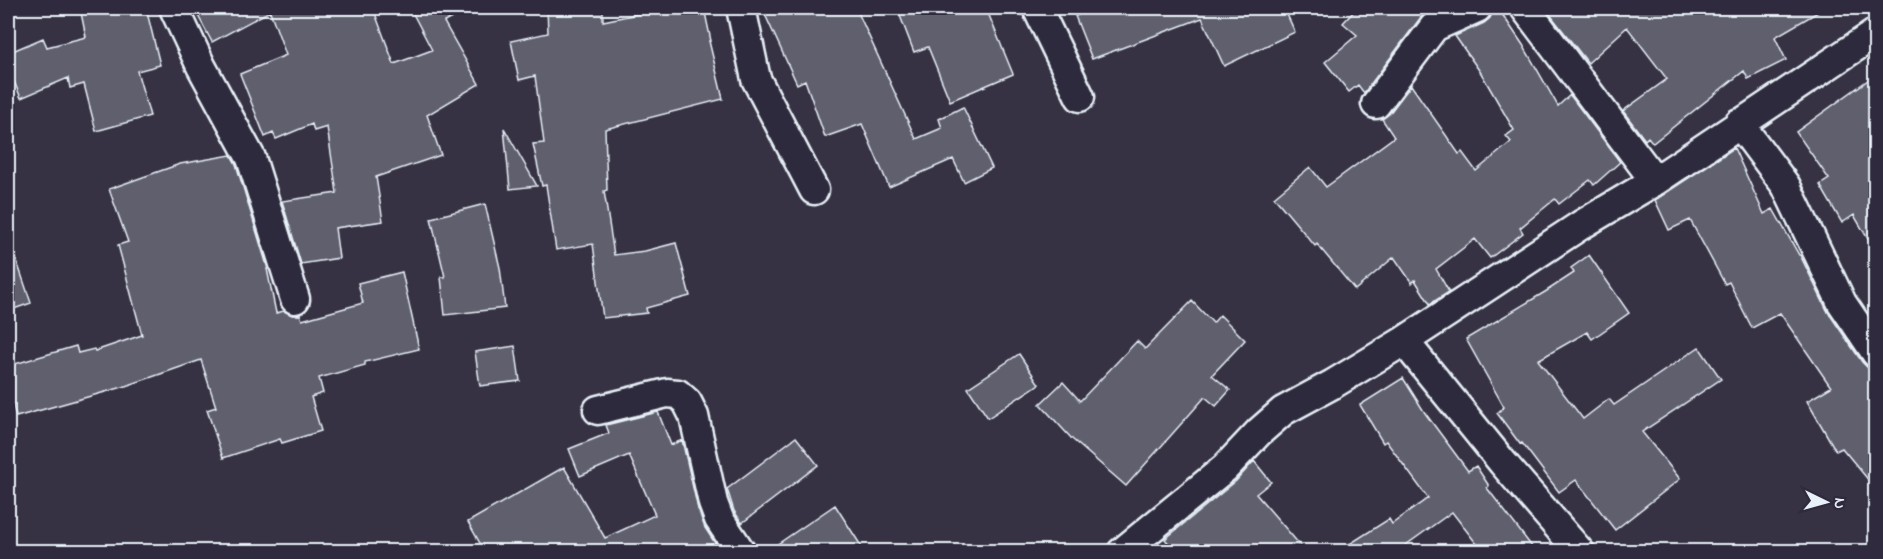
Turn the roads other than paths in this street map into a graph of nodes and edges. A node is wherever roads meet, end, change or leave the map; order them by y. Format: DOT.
graph roads {
  1 [pos="174,8"];
  2 [pos="741,8"];
  3 [pos="1037,8"];
  4 [pos="1477,8"];
  5 [pos="1525,8"];
  6 [pos="1875,33"];
  7 [pos="1080,97"];
  8 [pos="1376,104"];
  9 [pos="1740,123"];
  10 [pos="1655,180"];
  11 [pos="814,190"];
  12 [pos="295,299"];
  13 [pos="1404,340"];
  14 [pos="1875,353"];
  15 [pos="598,410"];
  16 [pos="741,552"];
  17 [pos="1122,552"];
  18 [pos="1580,552"];
  1 -- 12 [label="street"];
  2 -- 11 [label="street"];
  3 -- 7 [label="street"];
  4 -- 8 [label="street"];
  5 -- 10 [label="street"];
  6 -- 9 [label="street"];
  9 -- 10 [label="street"];
  9 -- 14 [label="street"];
  10 -- 13 [label="street"];
  13 -- 17 [label="street"];
  13 -- 18 [label="street"];
  15 -- 16 [label="street"];
}
